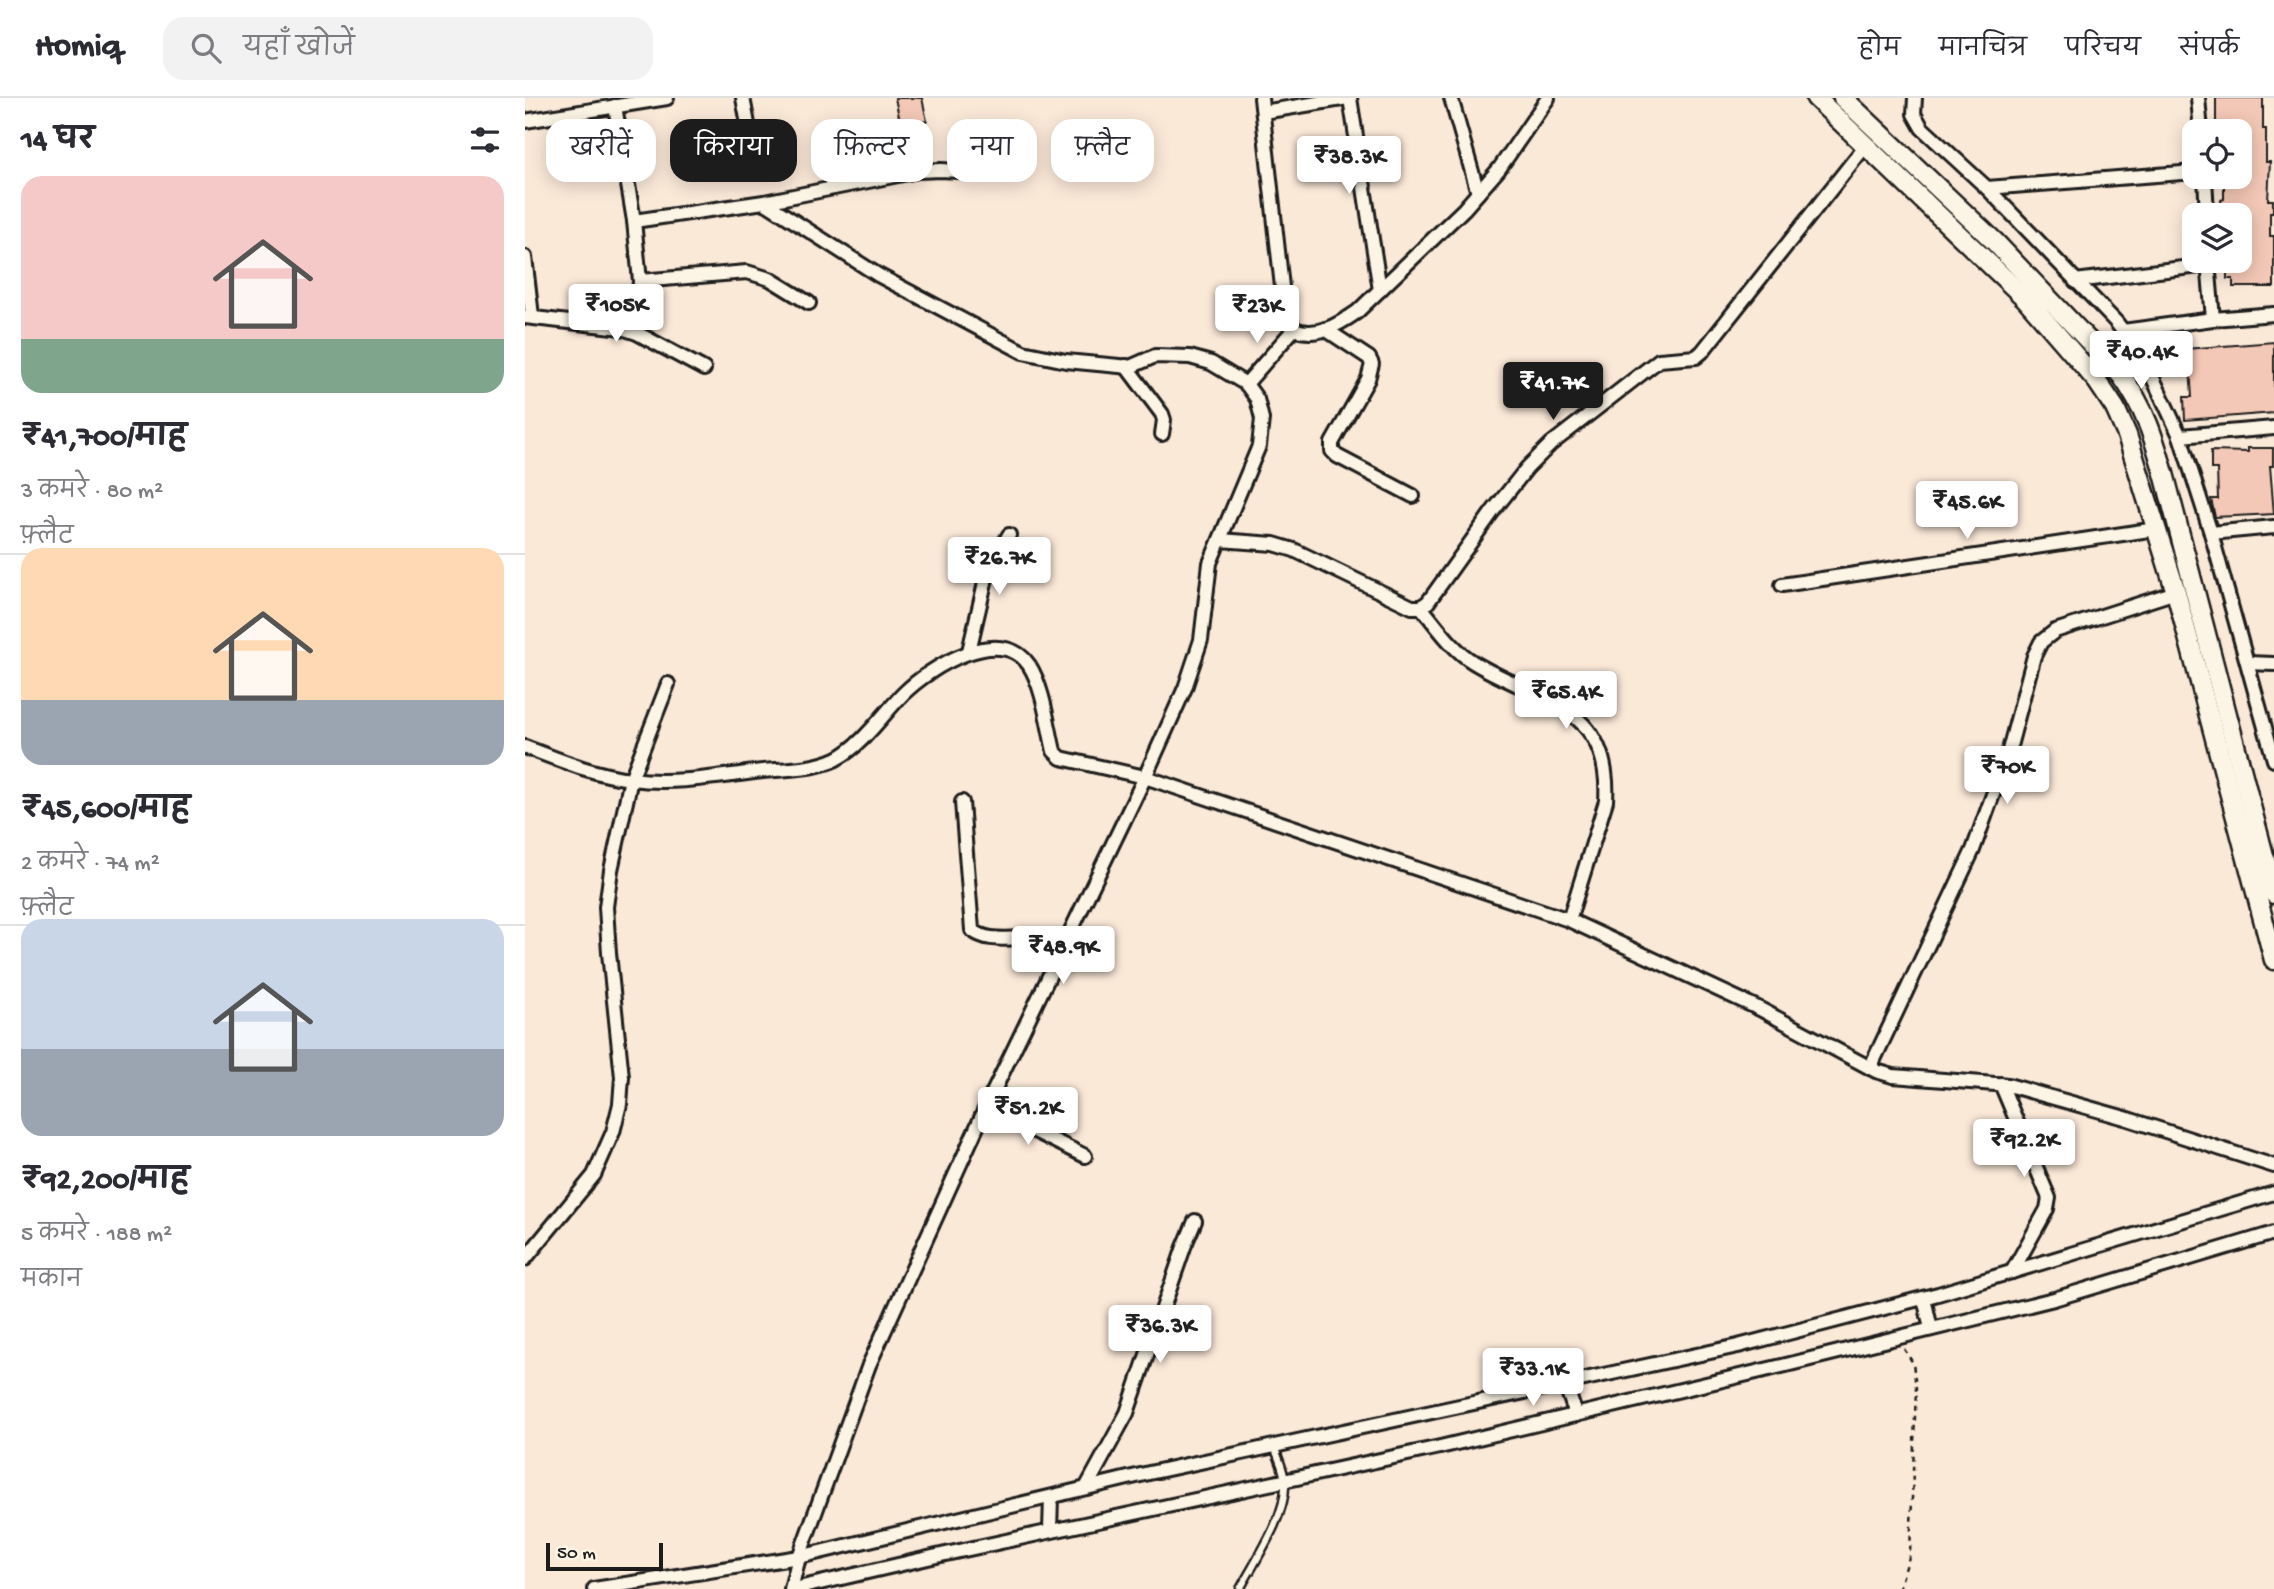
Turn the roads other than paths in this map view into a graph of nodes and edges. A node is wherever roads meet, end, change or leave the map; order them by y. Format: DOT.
graph roads {
  1 [pos="667,98"];
  2 [pos="743,98"];
  3 [pos="1261,98"];
  4 [pos="1349,98"];
  5 [pos="1451,98"];
  6 [pos="1548,98"];
  7 [pos="1816,98"];
  8 [pos="1843,98"];
  9 [pos="1915,98"];
  10 [pos="2198,98"];
  11 [pos="615,106"];
  12 [pos="1263,112"];
  13 [pos="747,119"];
  14 [pos="2200,119"];
  15 [pos="525,121"];
  16 [pos="1866,145"];
  17 [pos="947,170"];
  18 [pos="2182,173"];
  19 [pos="1987,188"];
  20 [pos="1478,193"];
  21 [pos="764,202"];
  22 [pos="634,221"];
  23 [pos="525,257"];
  24 [pos="2182,267"];
  25 [pos="2209,273"];
  26 [pos="640,281"];
  27 [pos="2075,281"];
  28 [pos="1380,290"];
  29 [pos="809,303"];
  30 [pos="2274,314"];
  31 [pos="529,316"];
  32 [pos="2213,319"];
  33 [pos="622,328"];
  34 [pos="1294,329"];
  35 [pos="1325,329"];
  36 [pos="2123,331"];
  37 [pos="1126,366"];
  38 [pos="704,369"];
  39 [pos="1246,384"];
  40 [pos="2274,428"];
  41 [pos="1162,434"];
  42 [pos="2180,436"];
  43 [pos="1413,496"];
  44 [pos="2274,527"];
  45 [pos="2157,529"];
  46 [pos="2211,533"];
  47 [pos="1009,535"];
  48 [pos="1220,540"];
  49 [pos="1782,585"];
  50 [pos="2176,592"];
  51 [pos="1421,607"];
  52 [pos="969,651"];
  53 [pos="2248,663"];
  54 [pos="2274,664"];
  55 [pos="668,684"];
  56 [pos="525,747"];
  57 [pos="2274,760"];
  58 [pos="1146,776"];
  59 [pos="631,779"];
  60 [pos="963,802"];
  61 [pos="2269,890"];
  62 [pos="1569,919"];
  63 [pos="2274,960"];
  64 [pos="1057,961"];
  65 [pos="1870,1068"];
  66 [pos="2001,1084"];
  67 [pos="986,1107"];
  68 [pos="1085,1156"];
  69 [pos="2274,1166"];
  70 [pos="2274,1193"];
  71 [pos="1195,1221"];
  72 [pos="2274,1233"];
  73 [pos="525,1259"];
  74 [pos="2011,1272"];
  75 [pos="1924,1298"];
  76 [pos="1931,1329"];
  77 [pos="1565,1383"];
  78 [pos="1576,1415"];
  79 [pos="1274,1446"];
  80 [pos="1286,1480"];
  81 [pos="1086,1488"];
  82 [pos="1051,1497"];
  83 [pos="1050,1531"];
  84 [pos="799,1557"];
  85 [pos="594,1589"];
  86 [pos="792,1589"];
  87 [pos="1240,1589"];
  1 -- 11 [label="street"];
  2 -- 13 [label="street"];
  3 -- 12 [label="street"];
  4 -- 12 [label="street"];
  4 -- 28 [label="street"];
  5 -- 20 [label="street"];
  6 -- 20 [label="street"];
  7 -- 16 [label="street"];
  8 -- 61 [label="street"];
  9 -- 19 [label="street"];
  10 -- 14 [label="street"];
  11 -- 15 [label="street"];
  11 -- 22 [label="street"];
  12 -- 34 [label="street"];
  16 -- 45 [label="street"];
  16 -- 51 [label="street"];
  17 -- 21 [label="street"];
  18 -- 19 [label="street"];
  19 -- 27 [label="street"];
  20 -- 28 [label="street"];
  21 -- 22 [label="street"];
  21 -- 37 [label="street"];
  22 -- 26 [label="street"];
  23 -- 31 [label="street"];
  24 -- 27 [label="street"];
  25 -- 32 [label="street"];
  26 -- 29 [label="street"];
  26 -- 33 [label="street"];
  27 -- 36 [label="street"];
  28 -- 35 [label="street"];
  30 -- 32 [label="street"];
  31 -- 33 [label="street"];
  32 -- 36 [label="street"];
  33 -- 38 [label="street"];
  34 -- 35 [label="street"];
  34 -- 39 [label="street"];
  35 -- 43 [label="street"];
  36 -- 42 [label="street"];
  37 -- 39 [label="street"];
  37 -- 41 [label="street"];
  39 -- 48 [label="street"];
  40 -- 42 [label="street"];
  42 -- 46 [label="street"];
  44 -- 46 [label="street"];
  45 -- 49 [label="street"];
  45 -- 50 [label="street"];
  46 -- 53 [label="street"];
  47 -- 52 [label="street"];
  48 -- 51 [label="street"];
  48 -- 58 [label="street"];
  50 -- 61 [label="street"];
  50 -- 65 [label="street"];
  51 -- 62 [label="street"];
  52 -- 58 [label="street"];
  52 -- 59 [label="street"];
  53 -- 54 [label="street"];
  53 -- 57 [label="street"];
  55 -- 59 [label="street"];
  56 -- 59 [label="street"];
  58 -- 62 [label="street"];
  58 -- 64 [label="street"];
  59 -- 73 [label="street"];
  60 -- 64 [label="street"];
  61 -- 63 [label="street"];
  62 -- 65 [label="street"];
  64 -- 67 [label="street"];
  65 -- 66 [label="street"];
  66 -- 69 [label="street"];
  66 -- 74 [label="street"];
  67 -- 68 [label="street"];
  67 -- 84 [label="street"];
  70 -- 74 [label="street"];
  71 -- 81 [label="street"];
  72 -- 76 [label="street"];
  74 -- 75 [label="street"];
  75 -- 76 [label="street"];
  75 -- 77 [label="street"];
  76 -- 78 [label="street"];
  77 -- 78 [label="street"];
  77 -- 79 [label="street"];
  78 -- 80 [label="street"];
  79 -- 80 [label="lane"];
  79 -- 81 [label="street"];
  80 -- 83 [label="street"];
  80 -- 87 [label="lane"];
  81 -- 82 [label="street"];
  82 -- 83 [label="street"];
  82 -- 84 [label="street"];
  83 -- 86 [label="street"];
  84 -- 85 [label="street"];
  84 -- 86 [label="street"];
}
